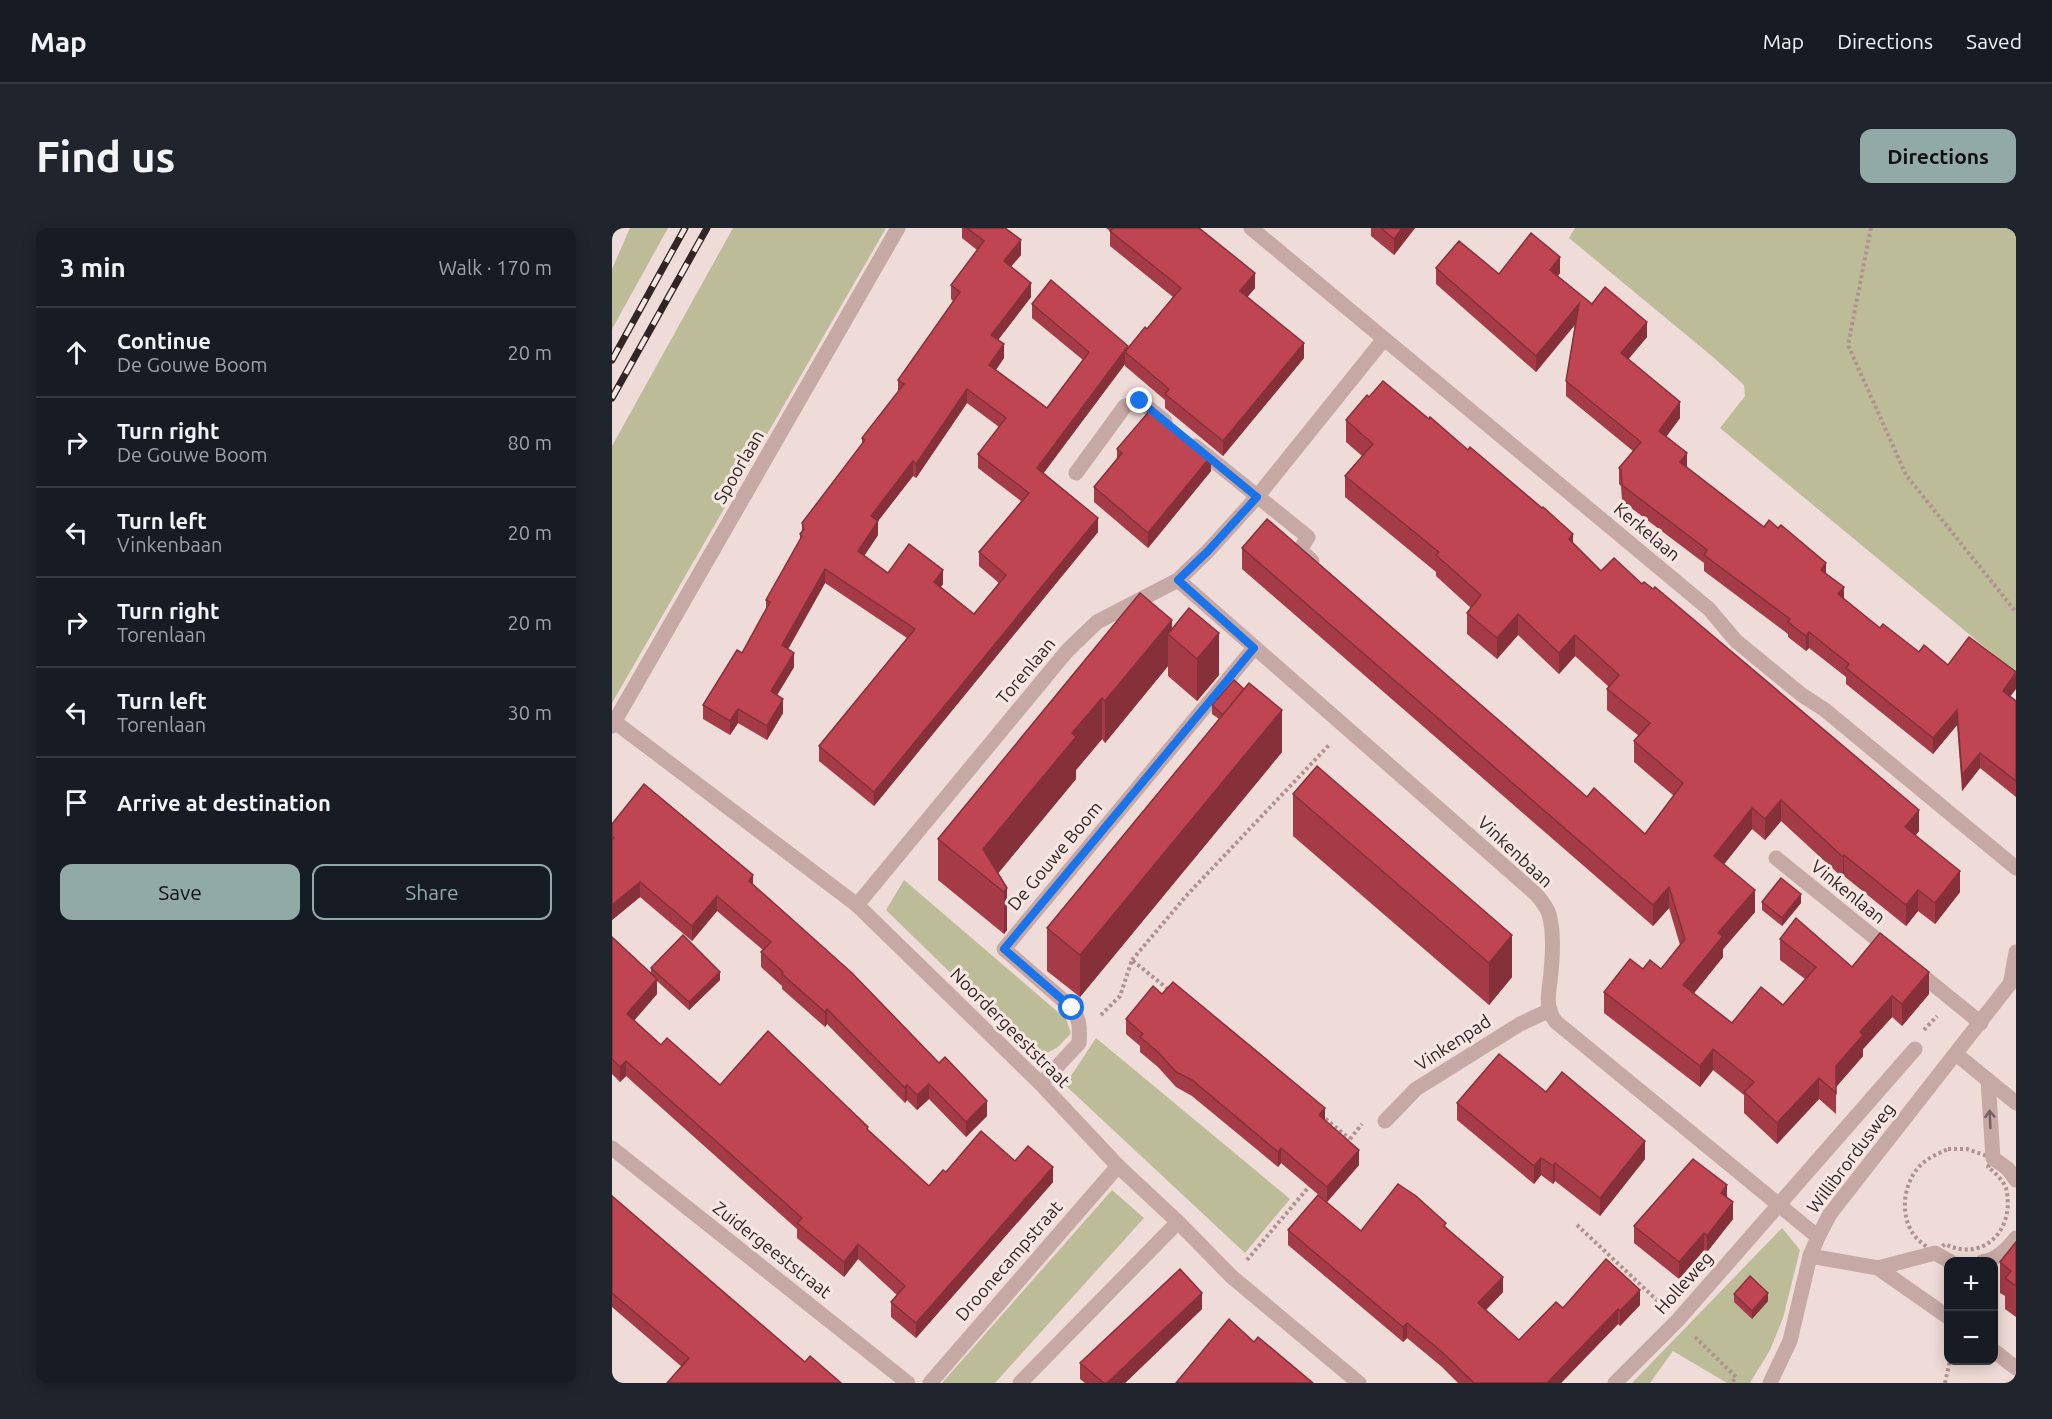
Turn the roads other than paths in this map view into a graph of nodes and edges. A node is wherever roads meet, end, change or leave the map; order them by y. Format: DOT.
graph roads {
  1 [pos="898,228"];
  2 [pos="1251,228"];
  3 [pos="1384,339"];
  4 [pos="1076,473"];
  5 [pos="1257,497"];
  6 [pos="1324,571"];
  7 [pos="1178,580"];
  8 [pos="1254,648"];
  9 [pos="614,724"];
  10 [pos="1776,858"];
  11 [pos="2016,868"];
  12 [pos="857,905"];
  13 [pos="2016,952"];
  14 [pos="2013,978"];
  15 [pos="1550,1010"];
  16 [pos="1981,1023"];
  17 [pos="1915,1049"];
  18 [pos="1956,1054"];
  19 [pos="1988,1080"];
  20 [pos="1041,1084"];
  21 [pos="2016,1103"];
  22 [pos="1385,1121"];
  23 [pos="612,1148"];
  24 [pos="1118,1166"];
  25 [pos="2016,1180"];
  26 [pos="1779,1206"];
  27 [pos="1178,1222"];
  28 [pos="1818,1237"];
  29 [pos="2016,1238"];
  30 [pos="1810,1256"];
  31 [pos="1995,1257"];
  32 [pos="1944,1258"];
  33 [pos="1878,1268"];
  34 [pos="1944,1314"];
  35 [pos="1998,1353"];
  36 [pos="2016,1368"];
  37 [pos="908,1383"];
  38 [pos="930,1383"];
  39 [pos="1020,1383"];
  40 [pos="1359,1383"];
  41 [pos="1615,1383"];
  42 [pos="1770,1383"];
  1 -- 9 [label="street, Spoorlaan"];
  2 -- 3 [label="street, Kerkelaan"];
  3 -- 5 [label="street, Torenlaan"];
  3 -- 11 [label="street, Kerkelaan"];
  4 -- 5 [label="street"];
  5 -- 6 [label="street"];
  5 -- 7 [label="street, Torenlaan"];
  7 -- 8 [label="street, Vinkenbaan"];
  7 -- 12 [label="street, Torenlaan"];
  8 -- 15 [label="street, Vinkenbaan"];
  8 -- 20 [label="street, De Gouwe Boom"];
  9 -- 12 [label="street, Noordergeeststraat"];
  10 -- 16 [label="street, Vinkenlaan"];
  12 -- 20 [label="street, Noordergeeststraat"];
  13 -- 14 [label="street, Willibrordusweg"];
  14 -- 16 [label="street, Willibrordusweg"];
  15 -- 22 [label="street, Vinkenpad"];
  15 -- 26 [label="street"];
  16 -- 18 [label="street, Willibrordusweg"];
  17 -- 26 [label="street, Holleweg"];
  18 -- 19 [label="street"];
  18 -- 28 [label="street, Willibrordusweg"];
  19 -- 21 [label="street"];
  25 -- 19 [label="street, one-way"];
  20 -- 24 [label="street, Noordergeeststraat"];
  23 -- 37 [label="street, Zuidergeeststraat"];
  24 -- 27 [label="street, Noordergeeststraat"];
  24 -- 38 [label="street, Droonecampstraat"];
  26 -- 28 [label="street"];
  26 -- 41 [label="street, Holleweg"];
  27 -- 39 [label="street"];
  27 -- 40 [label="street, Noordergeeststraat"];
  28 -- 30 [label="street, Willibrordusweg"];
  29 -- 31 [label="street"];
  30 -- 33 [label="street"];
  30 -- 42 [label="street, Willibrordusweg"];
  32 -- 33 [label="street"];
  33 -- 34 [label="street"];
  35 -- 36 [label="street"];
}
